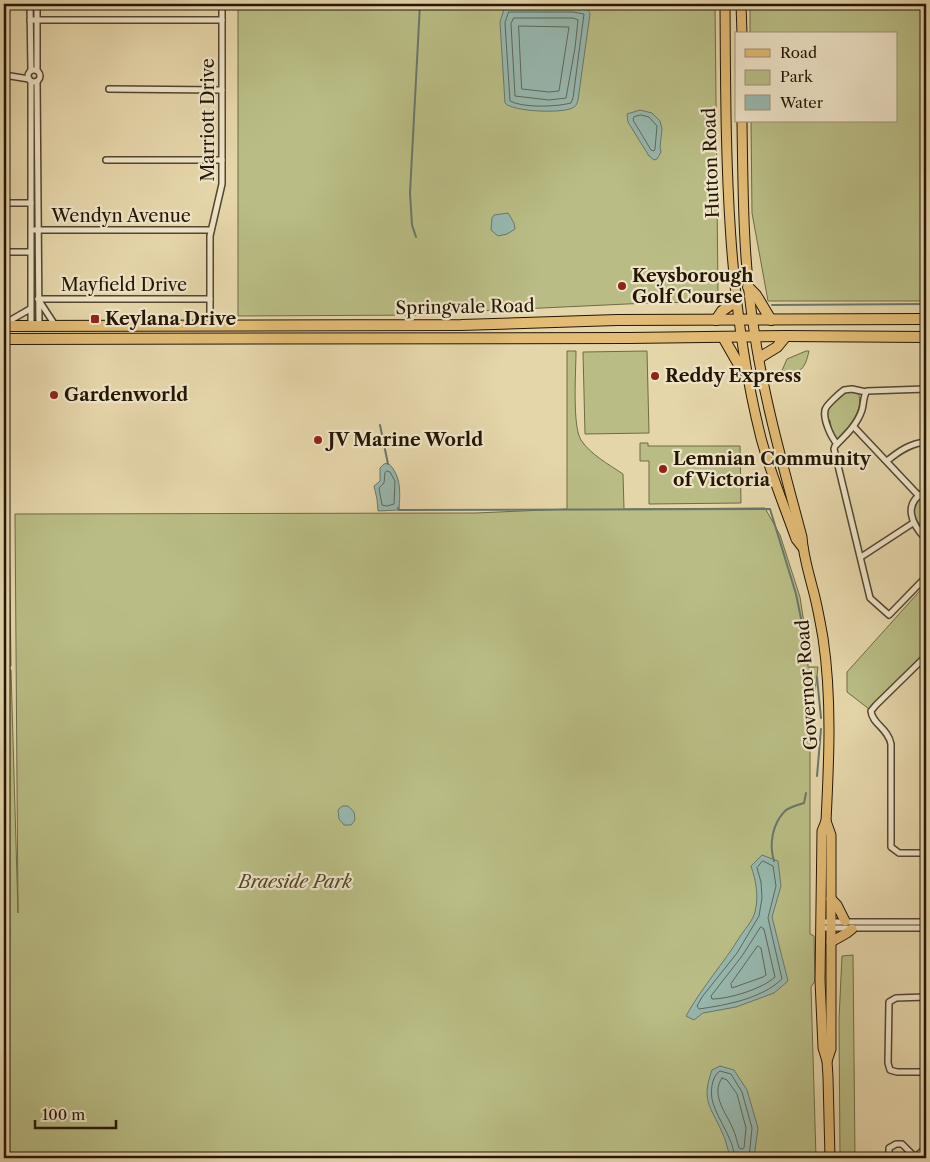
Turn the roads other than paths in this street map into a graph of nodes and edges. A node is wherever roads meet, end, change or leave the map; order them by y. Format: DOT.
graph roads {
  1 [pos="30,4"];
  2 [pos="37,4"];
  3 [pos="222,4"];
  4 [pos="725,4"];
  5 [pos="741,4"];
  6 [pos="30,20"];
  7 [pos="37,20"];
  8 [pos="222,20"];
  9 [pos="742,32"];
  10 [pos="32,71"];
  11 [pos="7,75"];
  12 [pos="32,80"];
  13 [pos="109,89"];
  14 [pos="222,90"];
  15 [pos="742,122"];
  16 [pos="106,160"];
  17 [pos="222,160"];
  18 [pos="4,203"];
  19 [pos="30,203"];
  20 [pos="37,203"];
  21 [pos="31,230"];
  22 [pos="37,230"];
  23 [pos="211,230"];
  24 [pos="4,252"];
  25 [pos="30,252"];
  26 [pos="748,287"];
  27 [pos="38,299"];
  28 [pos="210,299"];
  29 [pos="736,301"];
  30 [pos="30,309"];
  31 [pos="926,319"];
  32 [pos="716,320"];
  33 [pos="739,320"];
  34 [pos="752,320"];
  35 [pos="771,320"];
  36 [pos="4,325"];
  37 [pos="55,325"];
  38 [pos="210,325"];
  39 [pos="35,326"];
  40 [pos="723,336"];
  41 [pos="741,336"];
  42 [pos="755,336"];
  43 [pos="786,336"];
  44 [pos="926,337"];
  45 [pos="4,339"];
  46 [pos="35,339"];
  47 [pos="759,358"];
  48 [pos="748,375"];
  49 [pos="926,389"];
  50 [pos="866,392"];
  51 [pos="854,427"];
  52 [pos="926,442"];
  53 [pos="837,444"];
  54 [pos="888,461"];
  55 [pos="926,491"];
  56 [pos="919,496"];
  57 [pos="913,523"];
  58 [pos="926,539"];
  59 [pos="803,548"];
  60 [pos="861,557"];
  61 [pos="926,577"];
  62 [pos="926,656"];
  63 [pos="826,821"];
  64 [pos="926,852"];
  65 [pos="831,899"];
  66 [pos="845,922"];
  67 [pos="926,922"];
  68 [pos="820,925"];
  69 [pos="831,925"];
  70 [pos="852,928"];
  71 [pos="926,928"];
  72 [pos="831,942"];
  73 [pos="926,997"];
  74 [pos="827,1061"];
  75 [pos="926,1072"];
  76 [pos="926,1148"];
  77 [pos="914,1157"];
  78 [pos="830,1158"];
  79 [pos="889,1158"];
  1 -- 6 [label="street"];
  2 -- 7 [label="street"];
  3 -- 8 [label="street, Marriott Drive"];
  4 -- 29 [label="main road, Hutton Road"];
  5 -- 9 [label="main road"];
  6 -- 7 [label="street"];
  6 -- 10 [label="street"];
  7 -- 8 [label="street"];
  7 -- 10 [label="street"];
  8 -- 14 [label="street, Marriott Drive"];
  10 -- 11 [label="street"];
  10 -- 12 [label="street"];
  10 -- 12 [label="street"];
  11 -- 12 [label="street"];
  12 -- 19 [label="street"];
  12 -- 20 [label="street"];
  13 -- 14 [label="street"];
  14 -- 17 [label="street, Marriott Drive"];
  15 -- 26 [label="main road, Hutton Road"];
  16 -- 17 [label="street"];
  17 -- 23 [label="street, Marriott Drive"];
  18 -- 19 [label="street"];
  19 -- 20 [label="street"];
  19 -- 21 [label="street"];
  20 -- 22 [label="street"];
  21 -- 22 [label="street, Wendyn Avenue"];
  21 -- 25 [label="street"];
  22 -- 23 [label="street, Wendyn Avenue"];
  22 -- 27 [label="street"];
  23 -- 28 [label="street, Marriott Drive"];
  24 -- 25 [label="street"];
  25 -- 30 [label="street"];
  26 -- 34 [label="main road, Hutton Road"];
  26 -- 35 [label="highway"];
  27 -- 28 [label="street, Mayfield Drive"];
  27 -- 37 [label="street"];
  27 -- 39 [label="street"];
  28 -- 38 [label="street, Marriott Drive"];
  29 -- 32 [label="highway"];
  29 -- 33 [label="main road, Hutton Road"];
  30 -- 36 [label="street"];
  30 -- 39 [label="street"];
  31 -- 35 [label="highway, Springvale Road"];
  32 -- 33 [label="highway, Springvale Road"];
  32 -- 38 [label="highway, Springvale Road"];
  33 -- 34 [label="highway, Springvale Road"];
  33 -- 41 [label="main road, Governor Road"];
  34 -- 35 [label="highway, Springvale Road"];
  34 -- 42 [label="main road, Governor Road"];
  36 -- 39 [label="highway, Springvale Road"];
  37 -- 38 [label="highway, Springvale Road"];
  37 -- 39 [label="highway, Springvale Road"];
  39 -- 46 [label="highway"];
  40 -- 41 [label="highway, Springvale Road"];
  40 -- 46 [label="highway, Springvale Road"];
  40 -- 48 [label="highway"];
  41 -- 42 [label="highway, Springvale Road"];
  41 -- 48 [label="main road, Governor Road"];
  42 -- 43 [label="highway, Springvale Road"];
  42 -- 47 [label="main road, Governor Road"];
  43 -- 44 [label="highway, Springvale Road"];
  43 -- 47 [label="highway"];
  45 -- 46 [label="highway, Springvale Road"];
  47 -- 59 [label="main road, Governor Road"];
  48 -- 59 [label="main road, Governor Road"];
  49 -- 50 [label="street"];
  50 -- 51 [label="street"];
  50 -- 53 [label="street"];
  51 -- 53 [label="street"];
  51 -- 54 [label="street"];
  52 -- 54 [label="street"];
  53 -- 60 [label="street"];
  54 -- 56 [label="street"];
  55 -- 56 [label="street"];
  56 -- 57 [label="street"];
  57 -- 58 [label="street"];
  57 -- 60 [label="street"];
  59 -- 63 [label="main road, Governor Road"];
  60 -- 61 [label="street"];
  62 -- 64 [label="street"];
  63 -- 65 [label="main road, Governor Road"];
  63 -- 68 [label="main road, Governor Road"];
  65 -- 66 [label="main road"];
  65 -- 69 [label="main road, Governor Road"];
  66 -- 67 [label="street"];
  66 -- 69 [label="street"];
  68 -- 69 [label="street"];
  68 -- 74 [label="main road, Governor Road"];
  69 -- 70 [label="street"];
  69 -- 72 [label="main road, Governor Road"];
  70 -- 71 [label="street"];
  70 -- 72 [label="main road"];
  72 -- 74 [label="main road, Governor Road"];
  73 -- 75 [label="street"];
  74 -- 78 [label="main road, Governor Road"];
  76 -- 77 [label="street"];
  77 -- 79 [label="street"];
}
